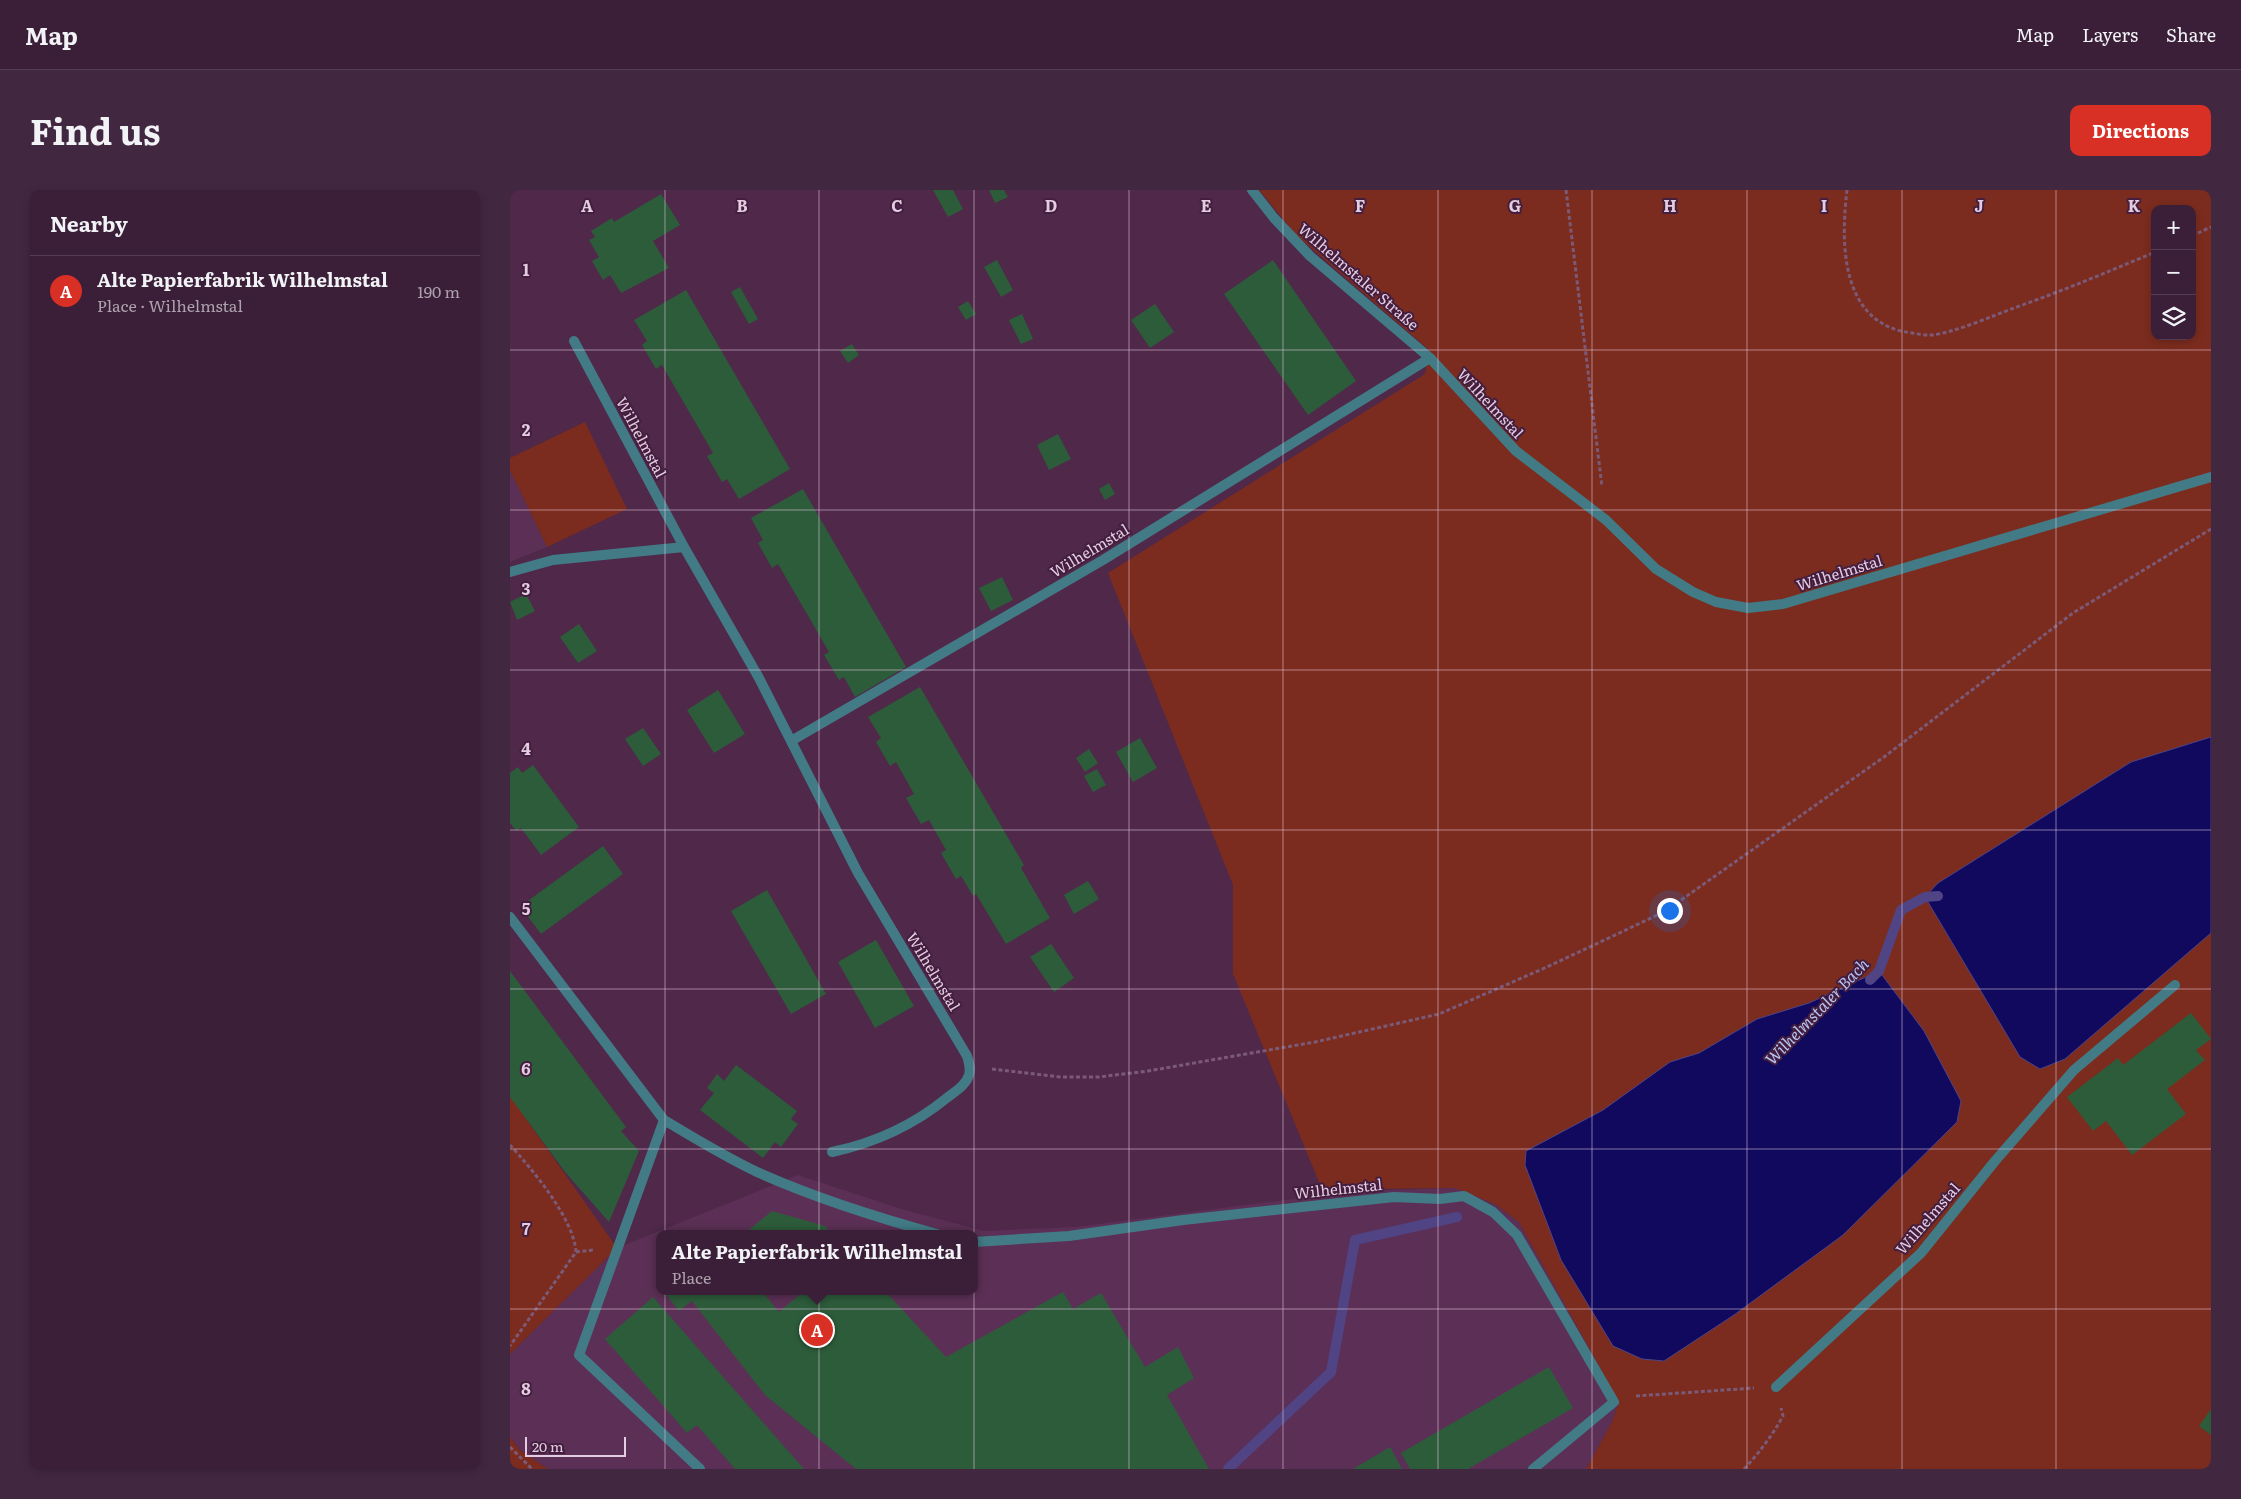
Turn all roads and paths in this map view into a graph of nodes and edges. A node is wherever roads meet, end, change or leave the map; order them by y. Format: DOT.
graph roads {
  1 [pos="1252,190"];
  2 [pos="1566,190"];
  3 [pos="1847,190"];
  4 [pos="2211,228"];
  5 [pos="2196,234"];
  6 [pos="2151,254"];
  7 [pos="574,341"];
  8 [pos="1430,358"];
  9 [pos="2211,477"];
  10 [pos="1606,520"];
  11 [pos="2211,529"];
  12 [pos="684,547"];
  13 [pos="510,572"];
  14 [pos="791,741"];
  15 [pos="510,917"];
  16 [pos="2175,985"];
  17 [pos="970,1068"];
  18 [pos="664,1120"];
  19 [pos="510,1145"];
  20 [pos="832,1152"];
  21 [pos="923,1230"];
  22 [pos="978,1242"];
  23 [pos="510,1346"];
  24 [pos="1606,1386"];
  25 [pos="1776,1387"];
  26 [pos="510,1447"];
  27 [pos="532,1469"];
  28 [pos="700,1469"];
  29 [pos="1533,1469"];
  30 [pos="1744,1469"];
  1 -- 8 [label="street, Wilhelmstaler Straße"];
  2 -- 10 [label="path"];
  3 -- 6 [label="path"];
  4 -- 5 [label="path"];
  7 -- 12 [label="street, Wilhelmstal"];
  8 -- 10 [label="street, Wilhelmstal"];
  8 -- 14 [label="street, Wilhelmstal"];
  9 -- 10 [label="street, Wilhelmstal"];
  11 -- 17 [label="path"];
  12 -- 13 [label="street"];
  12 -- 14 [label="street, Wilhelmstal"];
  14 -- 17 [label="street, Wilhelmstal"];
  15 -- 18 [label="street"];
  16 -- 25 [label="street, Wilhelmstal"];
  17 -- 20 [label="street"];
  18 -- 21 [label="street"];
  18 -- 28 [label="street"];
  19 -- 23 [label="path"];
  22 -- 24 [label="street, Wilhelmstal"];
  24 -- 25 [label="path"];
  24 -- 29 [label="street, Wilhelmstal"];
  25 -- 30 [label="path"];
  26 -- 27 [label="path"];
}
